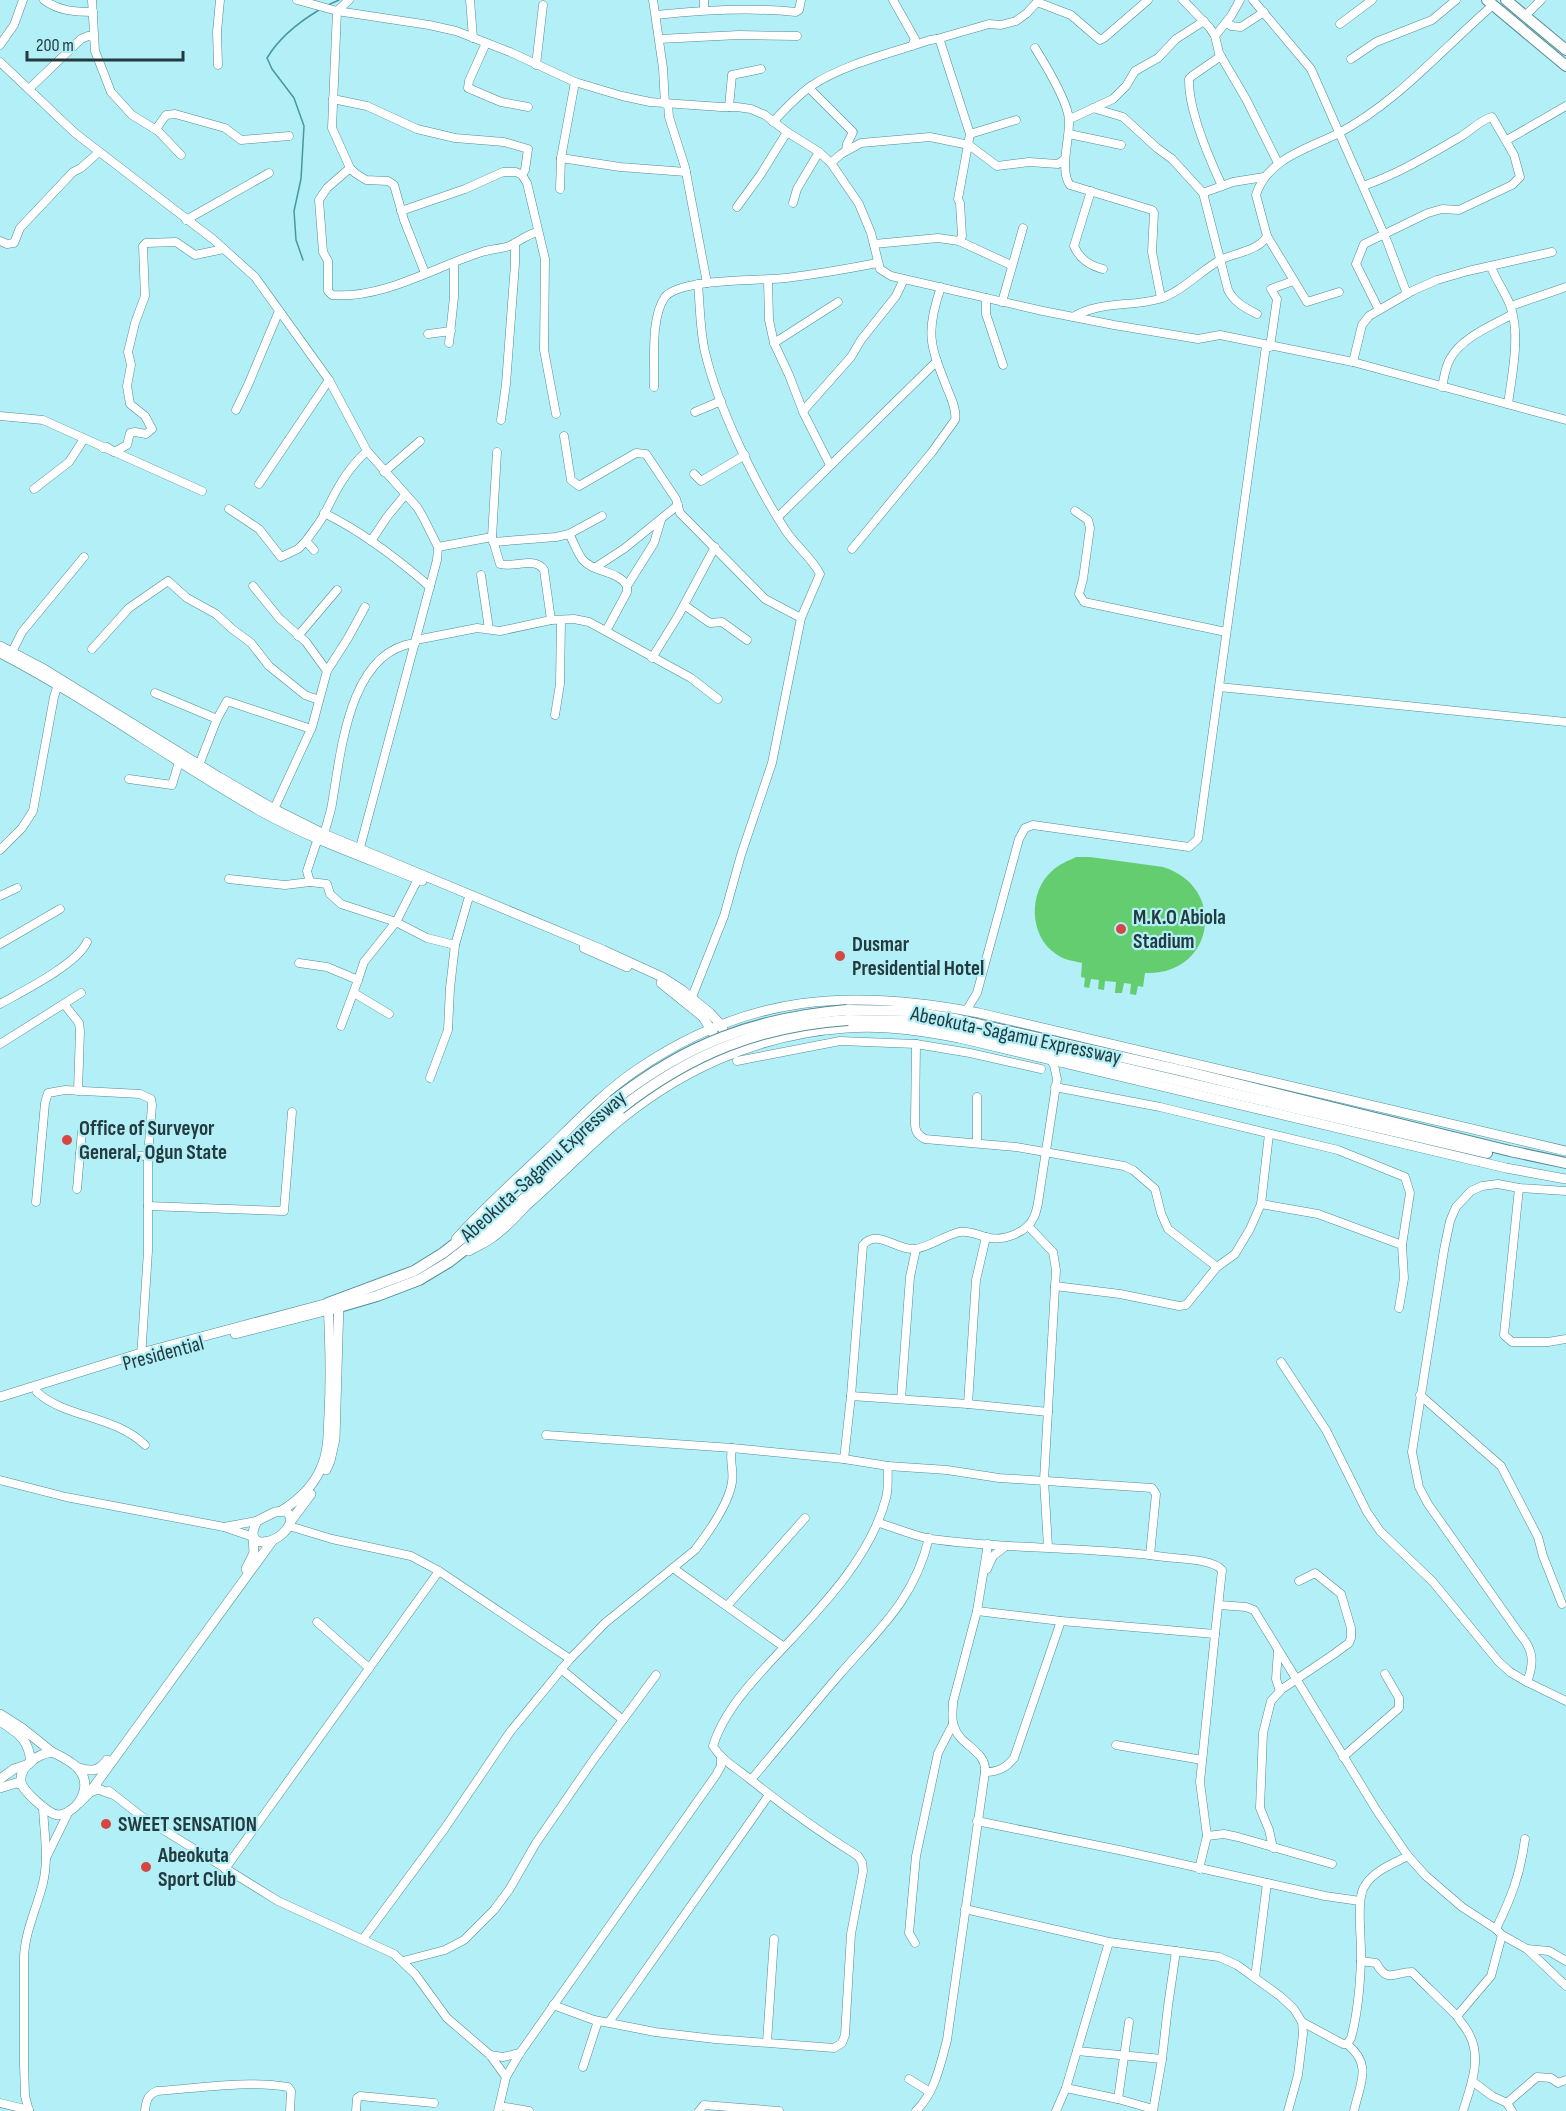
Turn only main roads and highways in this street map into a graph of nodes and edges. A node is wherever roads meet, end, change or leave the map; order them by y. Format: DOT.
graph roads {
  1 [pos="1506,0"];
  2 [pos="1490,2"];
  3 [pos="1566,50"];
  4 [pos="1566,66"];
  5 [pos="0,646"];
  6 [pos="0,653"];
  7 [pos="19,658"];
  8 [pos="59,682"];
  9 [pos="321,837"];
  10 [pos="359,851"];
  11 [pos="721,1025"];
  12 [pos="710,1028"];
  13 [pos="722,1056"];
  14 [pos="735,1057"];
  15 [pos="1266,1096"];
  16 [pos="1566,1151"];
  17 [pos="1509,1154"];
  18 [pos="1566,1163"];
  19 [pos="1566,1170"];
  20 [pos="1566,1179"];
  21 [pos="446,1258"];
  22 [pos="334,1305"];
  23 [pos="141,1355"];
  24 [pos="0,1397"];
  25 [pos="0,1403"];
  26 [pos="281,1510"];
  27 [pos="290,1524"];
  28 [pos="254,1537"];
  29 [pos="273,1540"];
  30 [pos="0,1714"];
  31 [pos="0,1722"];
  32 [pos="52,1752"];
  33 [pos="29,1763"];
  34 [pos="80,1770"];
  35 [pos="0,1779"];
  36 [pos="21,1784"];
  37 [pos="0,1788"];
  38 [pos="90,1792"];
  39 [pos="112,1794"];
  40 [pos="79,1803"];
  1 -- 3 [label="highway"];
  2 -- 4 [label="highway"];
  5 -- 7 [label="main road"];
  6 -- 7 [label="main road"];
  7 -- 8 [label="main road"];
  8 -- 9 [label="main road"];
  8 -- 9 [label="main road"];
  9 -- 10 [label="main road"];
  10 -- 11 [label="main road"];
  10 -- 12 [label="main road"];
  11 -- 12 [label="main road"];
  11 -- 14 [label="main road"];
  11 -- 15 [label="main road"];
  12 -- 13 [label="main road"];
  12 -- 21 [label="main road"];
  13 -- 14 [label="main road"];
  13 -- 21 [label="main road"];
  14 -- 15 [label="main road"];
  15 -- 16 [label="main road"];
  15 -- 17 [label="highway, Abeokuta-Sagamu Expressway"];
  15 -- 20 [label="main road"];
  15 -- 21 [label="highway, Abeokuta-Sagamu Expressway, bridge"];
  17 -- 18 [label="highway, Abeokuta-Sagamu Expressway"];
  17 -- 19 [label="highway, Abeokuta-Sagamu Expressway"];
  21 -- 22 [label="highway, Abeokuta-Sagamu Expressway"];
  22 -- 23 [label="main road"];
  22 -- 26 [label="main road"];
  22 -- 27 [label="main road"];
  23 -- 24 [label="main road"];
  23 -- 25 [label="main road, Presidential"];
  26 -- 27 [label="main road"];
  26 -- 28 [label="main road"];
  27 -- 29 [label="main road"];
  28 -- 29 [label="main road"];
  28 -- 34 [label="main road"];
  29 -- 38 [label="main road"];
  30 -- 32 [label="main road"];
  31 -- 33 [label="main road"];
  32 -- 33 [label="main road"];
  32 -- 34 [label="main road"];
  33 -- 35 [label="main road"];
  33 -- 36 [label="main road"];
  34 -- 40 [label="main road"];
  36 -- 37 [label="main road"];
  36 -- 40 [label="main road"];
  38 -- 39 [label="main road"];
  38 -- 40 [label="main road"];
}
